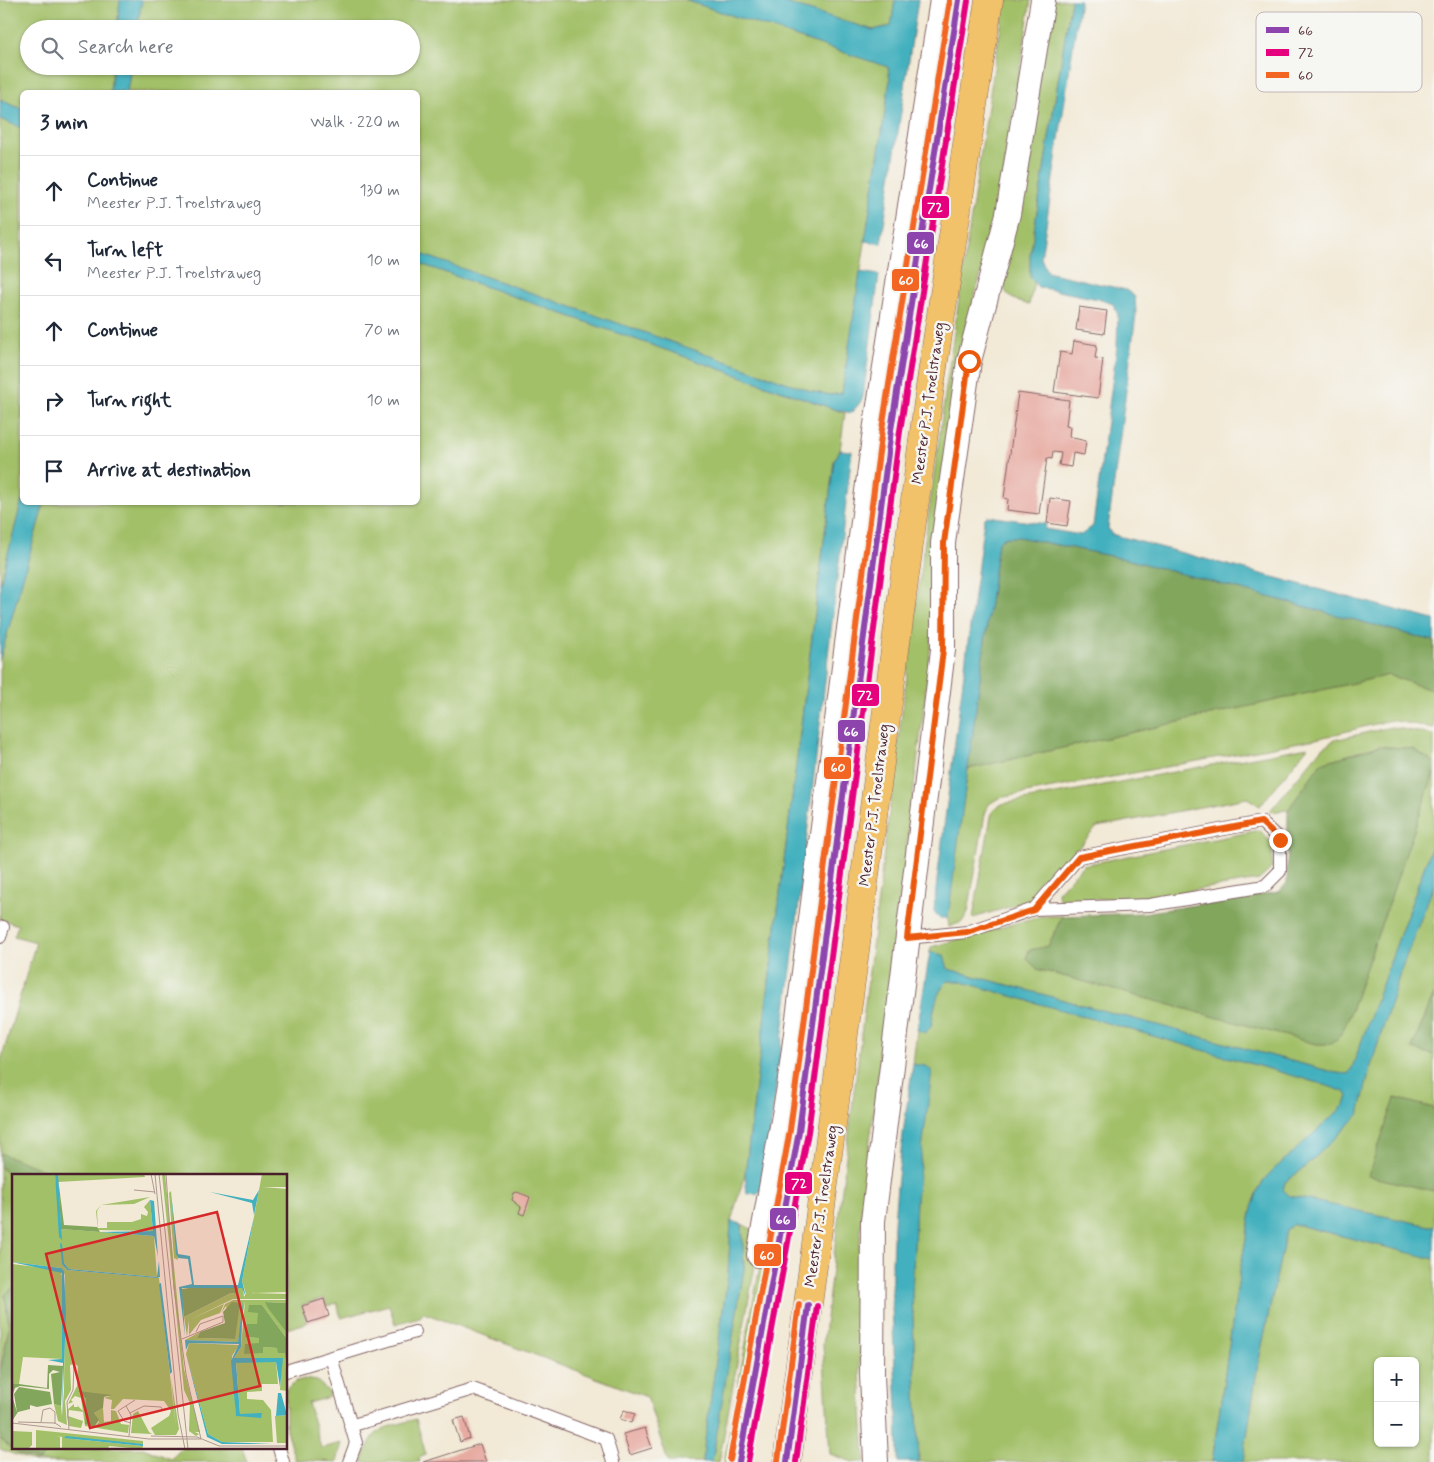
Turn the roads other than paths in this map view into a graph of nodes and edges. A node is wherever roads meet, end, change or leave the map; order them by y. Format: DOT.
graph roads {
  1 [pos="942,0"];
  2 [pos="959,0"];
  3 [pos="990,0"];
  4 [pos="1043,0"];
  5 [pos="1034,910"];
  6 [pos="907,938"];
  7 [pos="759,1255"];
  8 [pos="415,1332"];
  9 [pos="331,1358"];
  10 [pos="288,1370"];
  11 [pos="350,1426"];
  12 [pos="280,1450"];
  13 [pos="284,1462"];
  14 [pos="349,1462"];
  15 [pos="613,1462"];
  16 [pos="739,1462"];
  17 [pos="787,1462"];
  18 [pos="876,1462"];
  1 -- 7 [label="street"];
  2 -- 16 [label="lane, Meester P.J. Troelstraweg"];
  3 -- 17 [label="main road, Meester P.J. Troelstraweg"];
  4 -- 6 [label="street"];
  5 -- 5 [label="lane"];
  5 -- 6 [label="lane"];
  6 -- 18 [label="street"];
  8 -- 9 [label="lane"];
  9 -- 10 [label="lane"];
  9 -- 11 [label="lane"];
  11 -- 14 [label="lane"];
  11 -- 15 [label="lane"];
  12 -- 13 [label="lane"];
}
